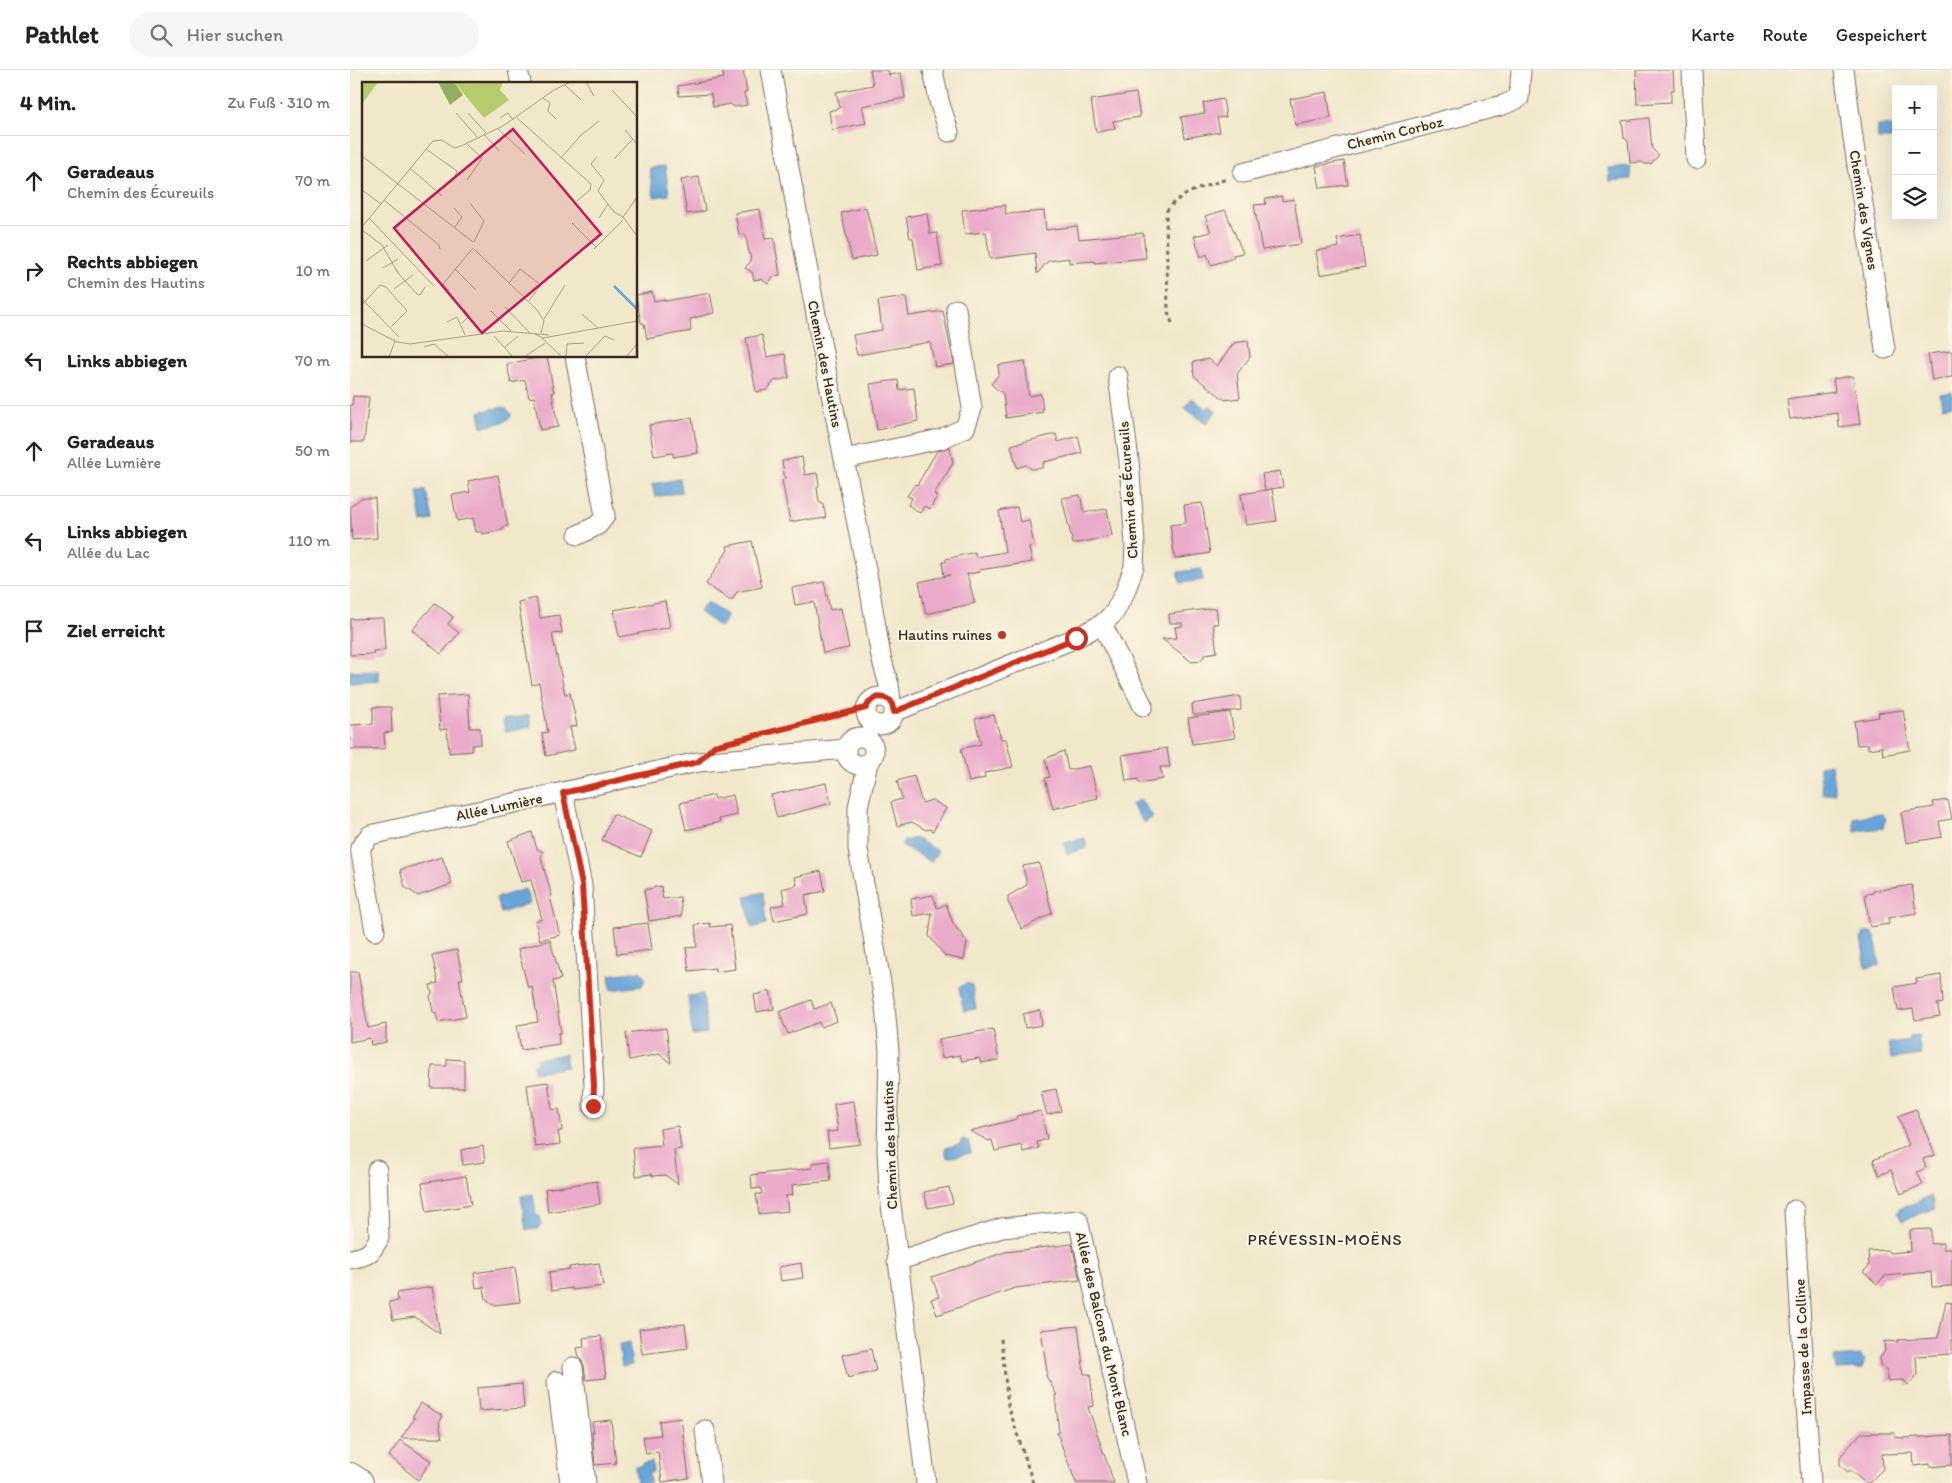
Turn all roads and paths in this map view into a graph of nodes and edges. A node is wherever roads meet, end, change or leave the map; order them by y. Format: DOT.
graph roads {
  1 [pos="771,70"];
  2 [pos="934,70"];
  3 [pos="1521,70"];
  4 [pos="1692,70"];
  5 [pos="1844,70"];
  6 [pos="948,132"];
  7 [pos="1696,159"];
  8 [pos="1243,172"];
  9 [pos="956,309"];
  10 [pos="1172,323"];
  11 [pos="1885,349"];
  12 [pos="574,358"];
  13 [pos="1118,376"];
  14 [pos="844,459"];
  15 [pos="578,536"];
  16 [pos="1102,624"];
  17 [pos="1143,706"];
  18 [pos="880,710"];
  19 [pos="741,739"];
  20 [pos="858,751"];
  21 [pos="563,793"];
  22 [pos="375,931"];
  23 [pos="593,1106"];
  24 [pos="377,1170"];
  25 [pos="1794,1210"];
  26 [pos="350,1259"];
  27 [pos="897,1262"];
  28 [pos="1001,1340"];
  29 [pos="573,1367"];
  30 [pos="556,1381"];
  31 [pos="705,1430"];
  32 [pos="350,1477"];
  33 [pos="359,1483"];
  34 [pos="570,1483"];
  35 [pos="586,1483"];
  36 [pos="712,1483"];
  37 [pos="926,1483"];
  38 [pos="1033,1483"];
  39 [pos="1137,1483"];
  40 [pos="1811,1483"];
  1 -- 14 [label="street, Chemin des Hautins"];
  2 -- 6 [label="street"];
  3 -- 8 [label="street, Chemin Corboz"];
  4 -- 7 [label="street"];
  5 -- 11 [label="street, Chemin des Vignes"];
  8 -- 10 [label="path"];
  9 -- 14 [label="street"];
  12 -- 15 [label="street"];
  13 -- 16 [label="street, Chemin des Écureuils"];
  14 -- 18 [label="street, Chemin des Hautins"];
  16 -- 17 [label="street"];
  16 -- 18 [label="street, Chemin des Écureuils"];
  18 -- 19 [label="path"];
  18 -- 20 [label="street, Chemin des Hautins"];
  20 -- 21 [label="street, Allée Lumière"];
  20 -- 27 [label="street, Chemin des Hautins"];
  21 -- 22 [label="street, Allée Lumière"];
  21 -- 23 [label="street"];
  24 -- 26 [label="street"];
  25 -- 40 [label="street, Impasse de la Colline"];
  27 -- 37 [label="street, Chemin des Hautins"];
  27 -- 39 [label="street, Allée des Balcons du Mont Blanc"];
  28 -- 38 [label="path"];
  29 -- 35 [label="street"];
  30 -- 34 [label="street"];
  31 -- 36 [label="street"];
  32 -- 33 [label="main road"];
}
